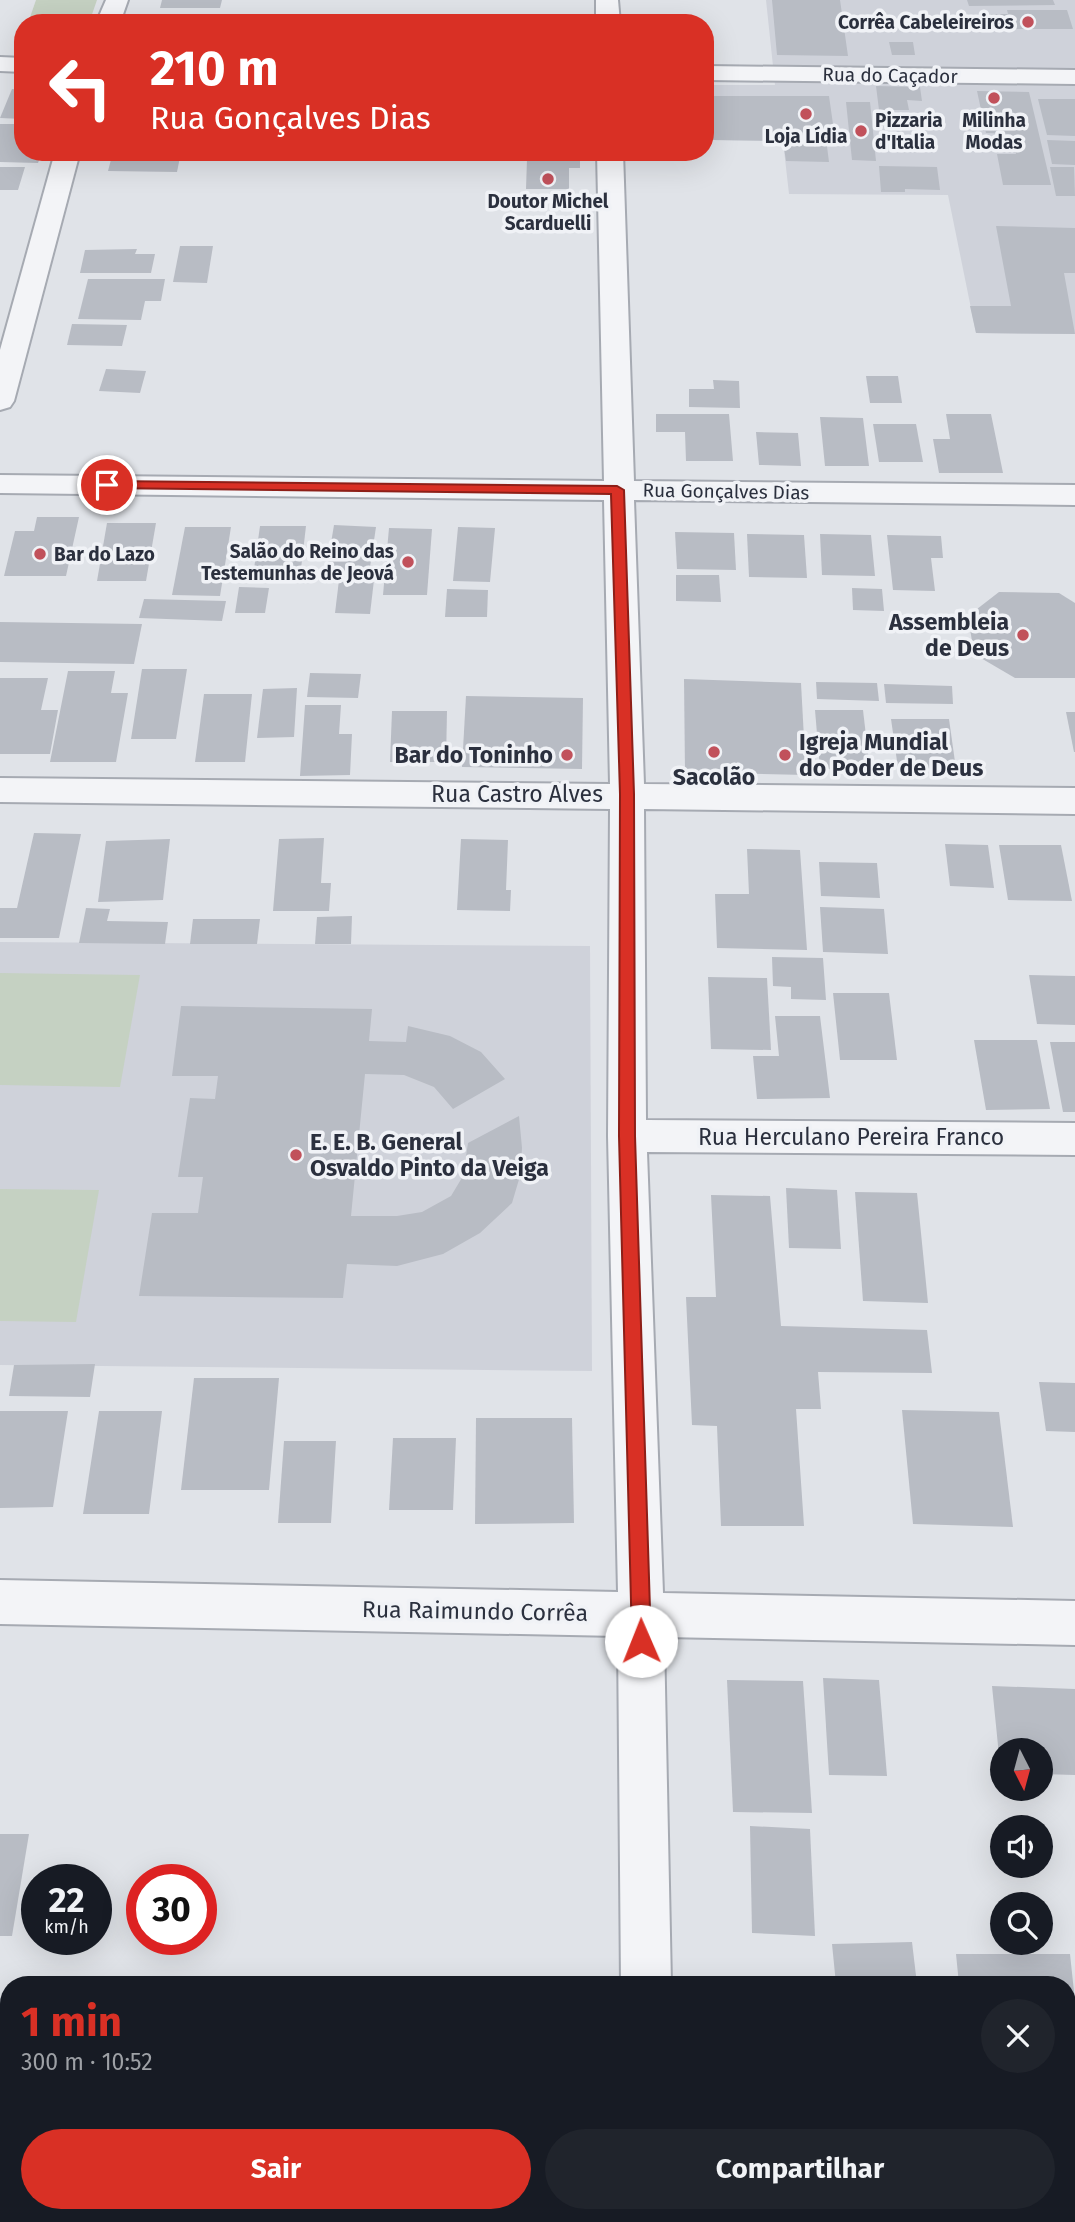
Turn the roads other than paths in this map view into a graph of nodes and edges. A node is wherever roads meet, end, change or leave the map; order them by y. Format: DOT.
graph roads {
  1 [pos="714,73"];
  2 [pos="1075,77"];
  3 [pos="66,161"];
  4 [pos="610,161"];
  5 [pos="0,401"];
  6 [pos="0,484"];
  7 [pos="617,490"];
  8 [pos="1075,495"];
  9 [pos="0,790"];
  10 [pos="627,794"];
  11 [pos="1075,801"];
  12 [pos="627,1136"];
  13 [pos="1075,1139"];
  14 [pos="0,1602"];
  15 [pos="641,1614"];
  16 [pos="1075,1623"];
  17 [pos="646,1976"];
  1 -- 2 [label="street, Rua do Caçador"];
  3 -- 5 [label="street"];
  4 -- 7 [label="street"];
  6 -- 7 [label="street, Rua Gonçalves Dias"];
  7 -- 8 [label="street, Rua Gonçalves Dias"];
  7 -- 10 [label="street"];
  9 -- 10 [label="street, Rua Castro Alves"];
  10 -- 11 [label="street, Rua Castro Alves"];
  10 -- 12 [label="street"];
  12 -- 13 [label="street, Rua Herculano Pereira Franco"];
  12 -- 15 [label="street"];
  14 -- 15 [label="street, Rua Raimundo Corrêa"];
  15 -- 16 [label="street, Rua Raimundo Corrêa"];
  15 -- 17 [label="street"];
}
